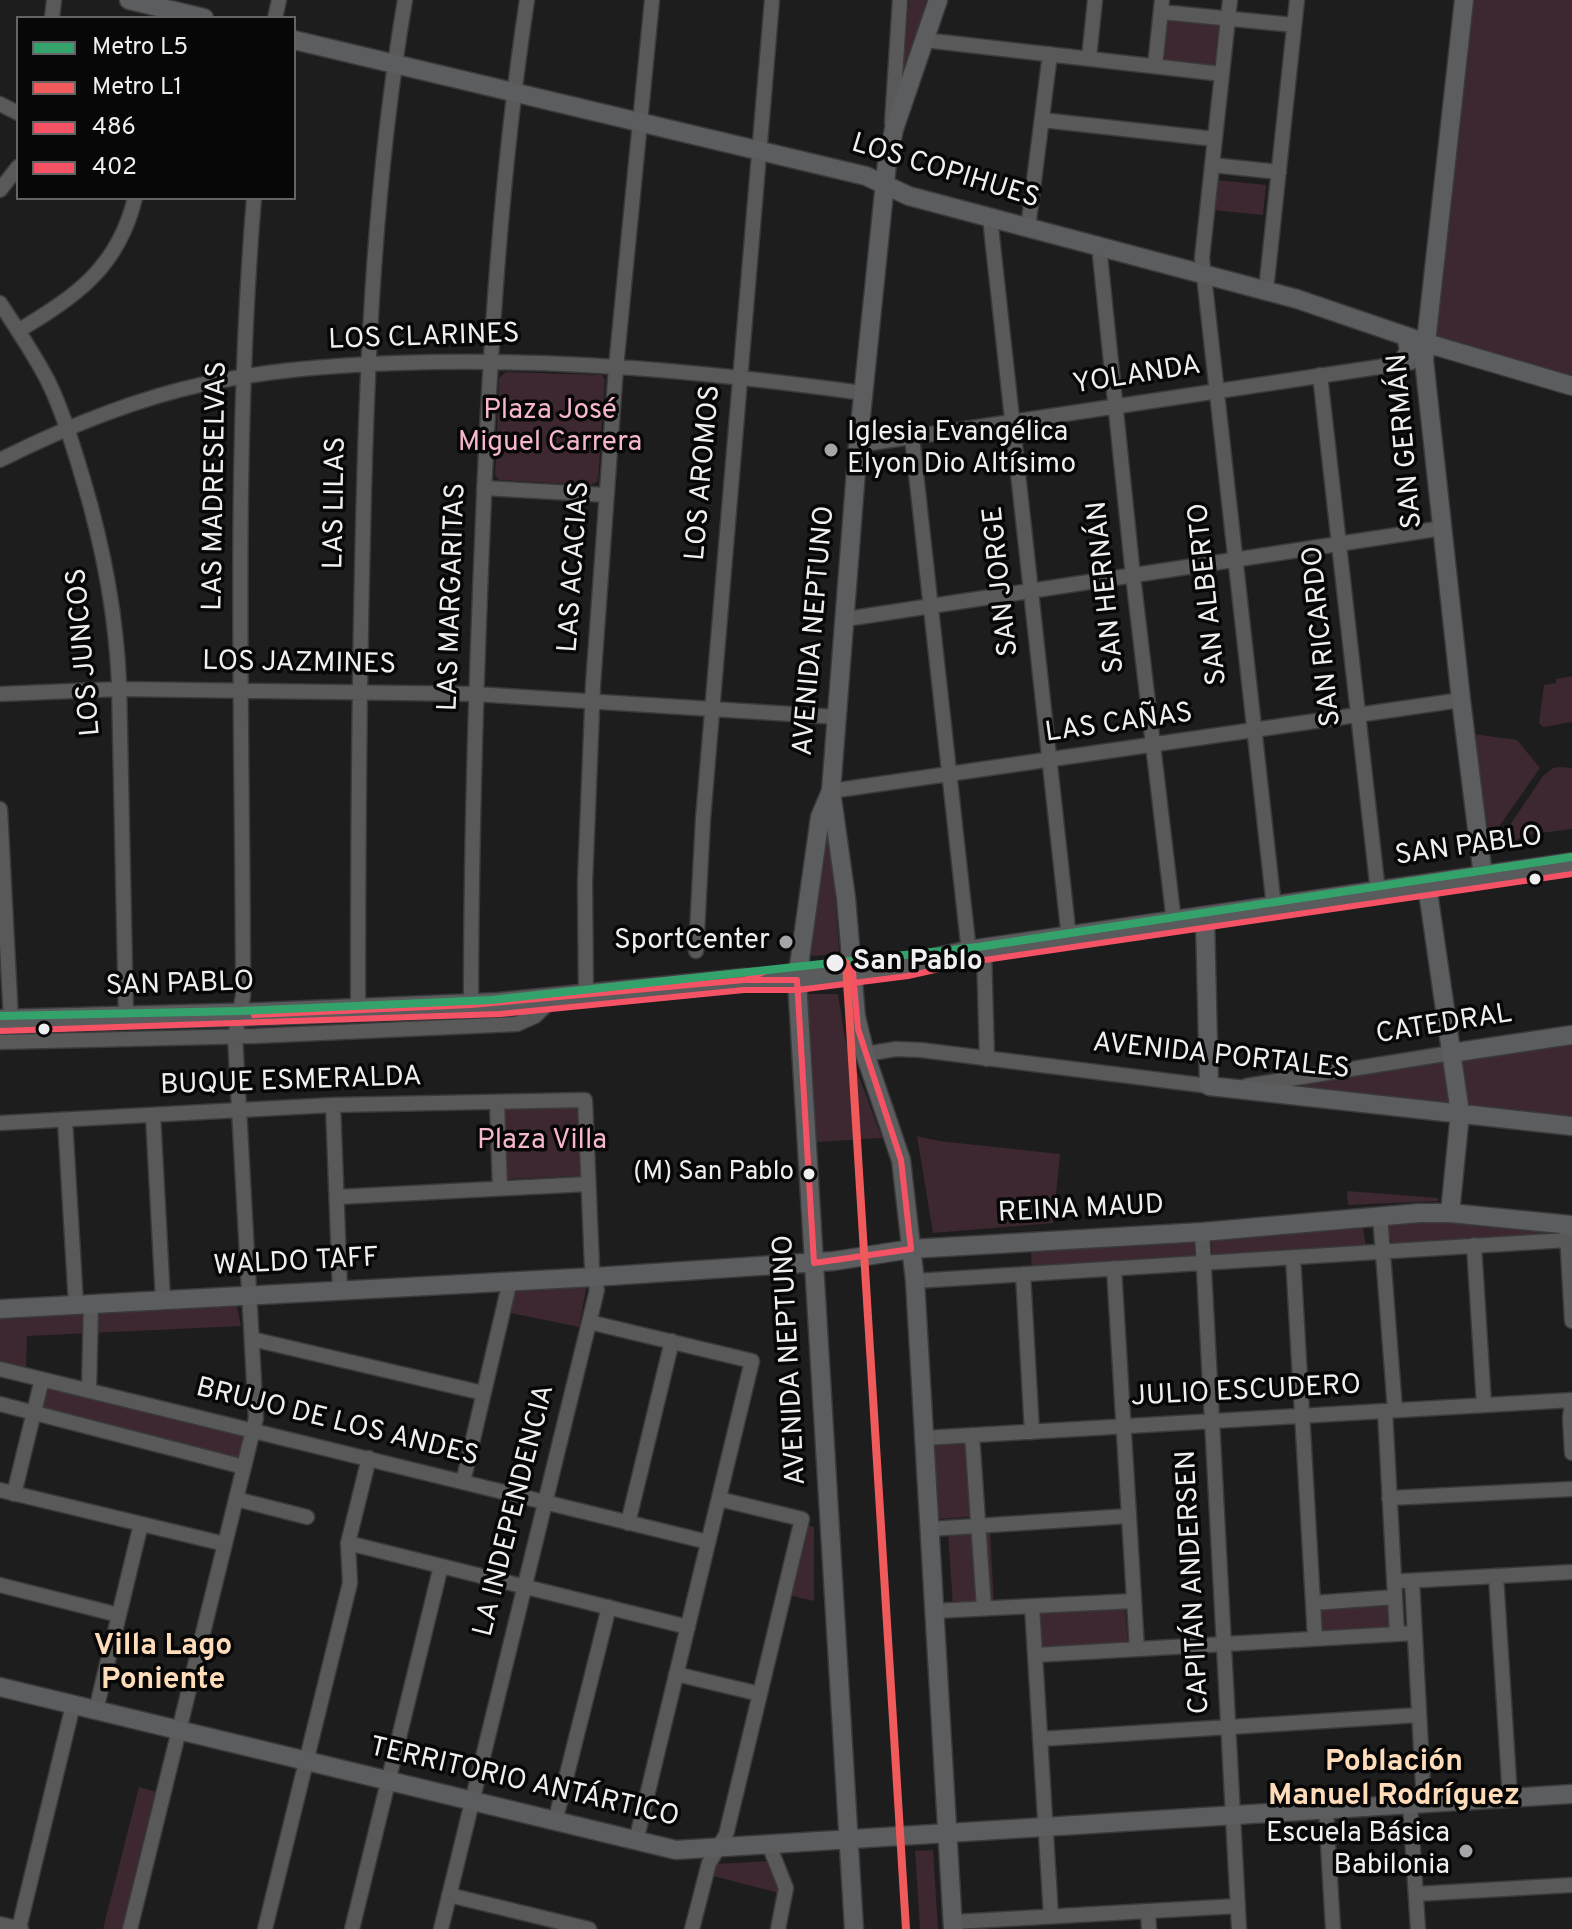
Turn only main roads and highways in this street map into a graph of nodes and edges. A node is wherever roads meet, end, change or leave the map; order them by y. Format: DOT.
graph roads {
  1 [pos="1572,864"];
  2 [pos="5,1020"];
  1 -- 2 [label="main road, SAN PABLO"];
}
